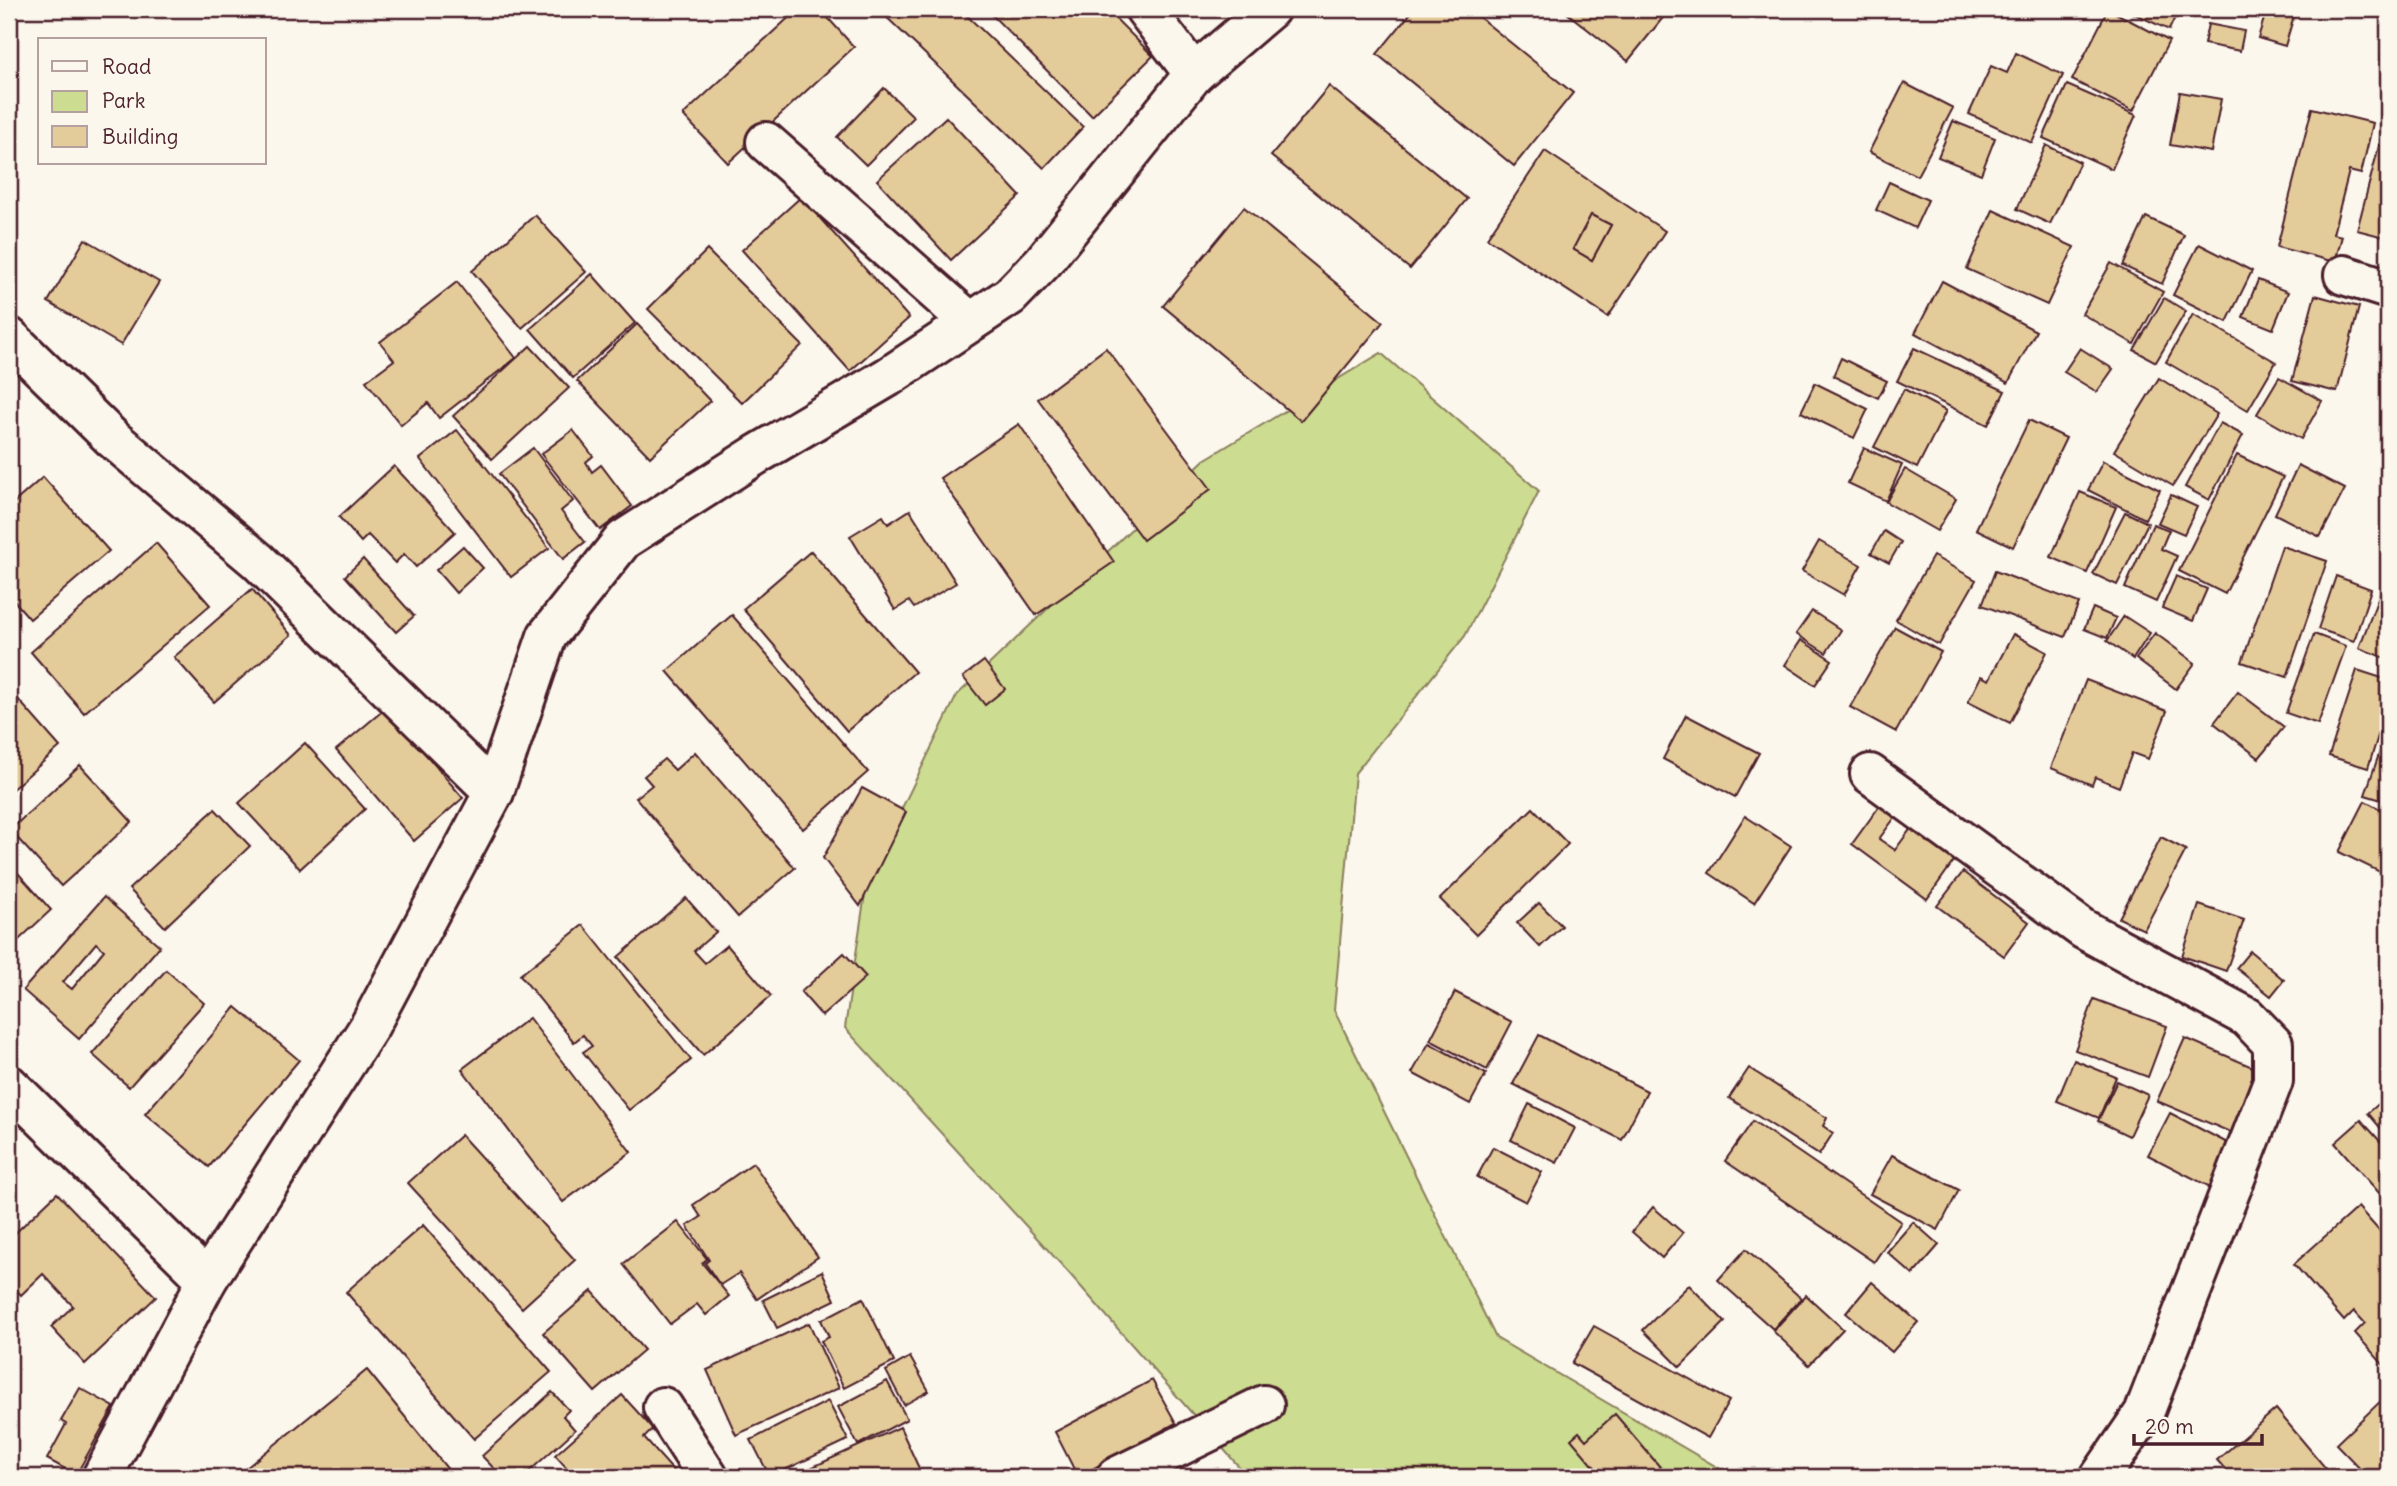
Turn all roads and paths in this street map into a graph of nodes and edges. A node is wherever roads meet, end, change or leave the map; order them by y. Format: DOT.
graph roads {
  1 [pos="1146,9"];
  2 [pos="1270,9"];
  3 [pos="1194,74"];
  4 [pos="766,142"];
  5 [pos="2344,275"];
  6 [pos="2388,289"];
  7 [pos="969,321"];
  8 [pos="9,337"];
  9 [pos="1870,774"];
  10 [pos="494,792"];
  11 [pos="9,1086"];
  12 [pos="207,1280"];
  13 [pos="1264,1405"];
  14 [pos="663,1407"];
  15 [pos="102,1477"];
  16 [pos="708,1477"];
  17 [pos="1116,1477"];
  18 [pos="2100,1477"];
  1 -- 3 [label="street"];
  2 -- 3 [label="street"];
  3 -- 7 [label="street"];
  4 -- 7 [label="street"];
  5 -- 6 [label="street"];
  7 -- 10 [label="street"];
  8 -- 10 [label="street"];
  9 -- 18 [label="street"];
  10 -- 12 [label="street"];
  11 -- 12 [label="street"];
  12 -- 15 [label="street"];
  13 -- 17 [label="street"];
  14 -- 16 [label="street"];
}
